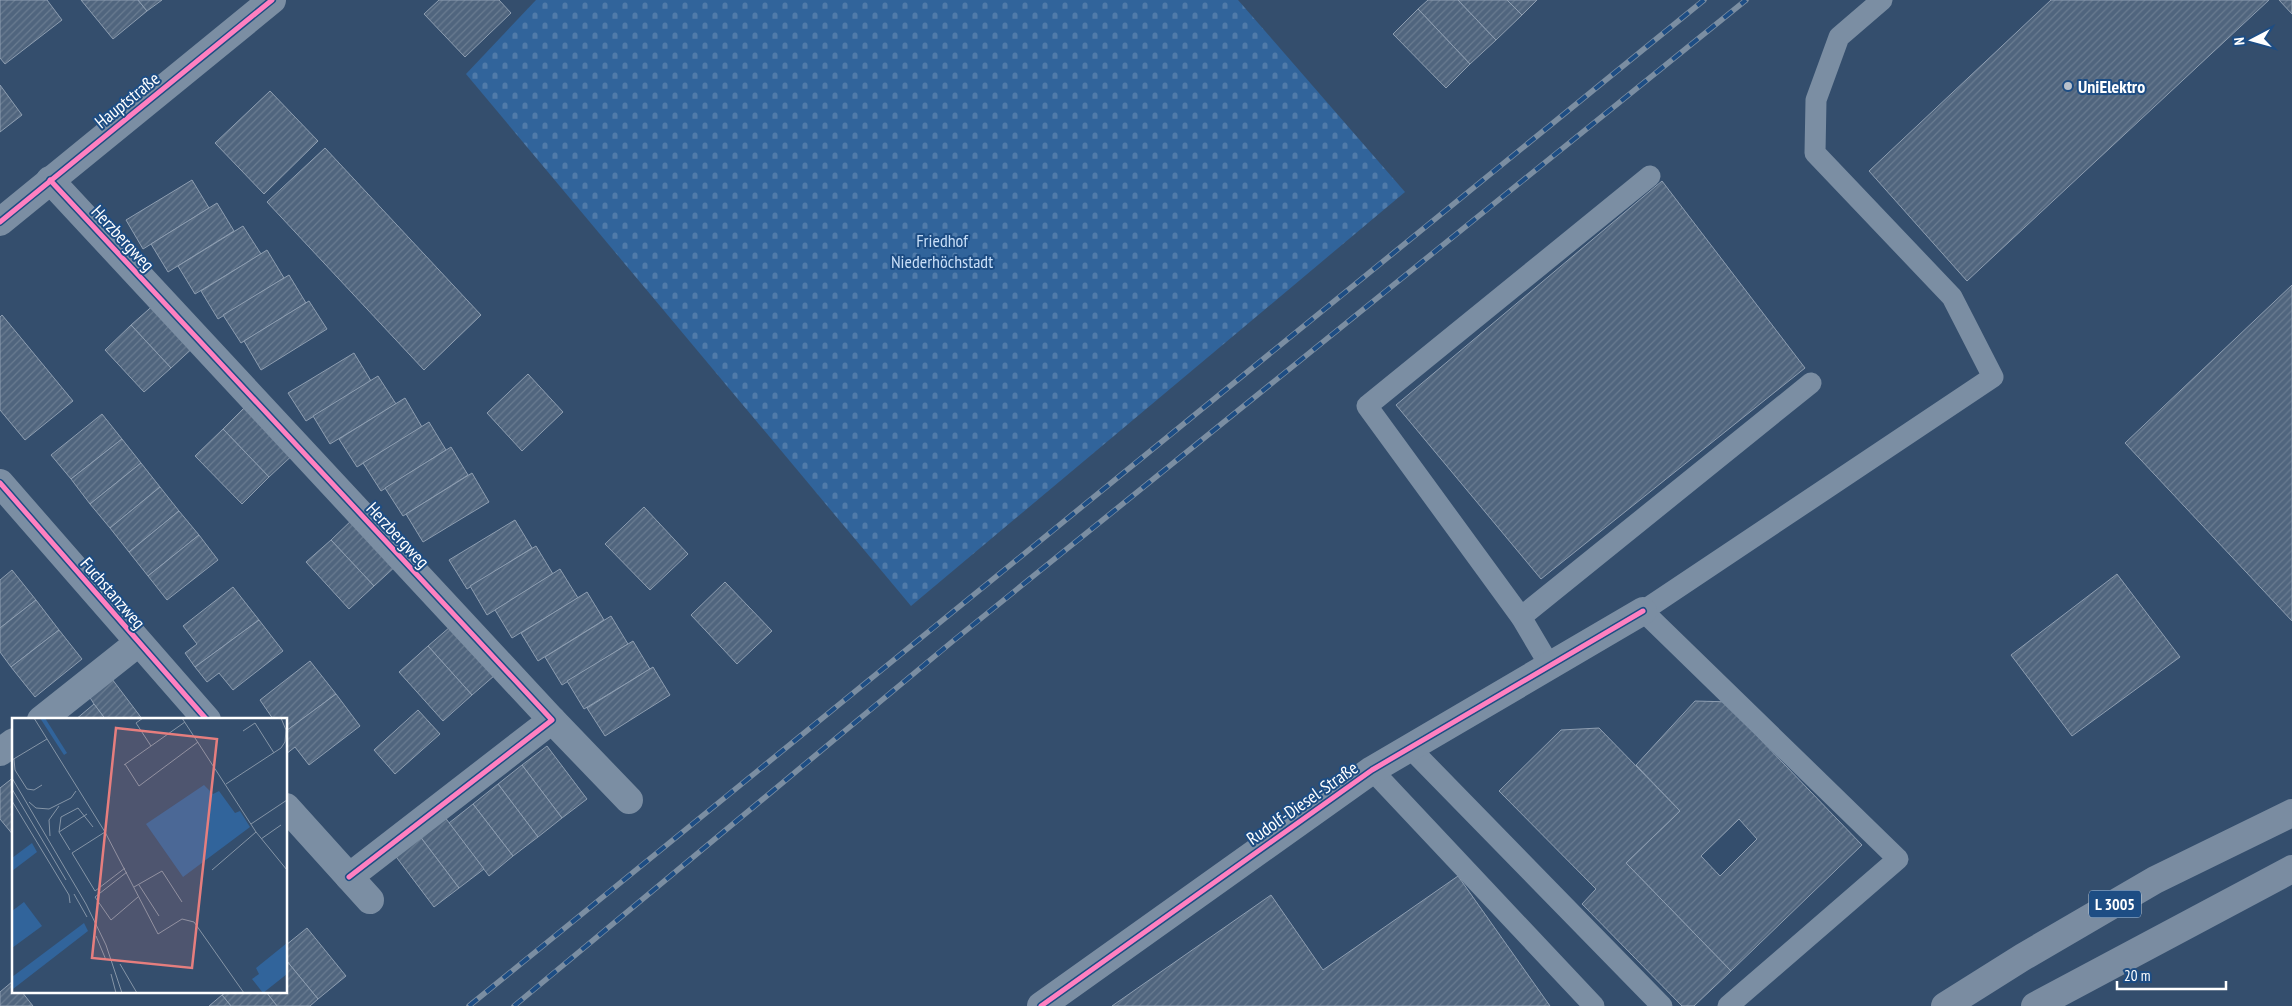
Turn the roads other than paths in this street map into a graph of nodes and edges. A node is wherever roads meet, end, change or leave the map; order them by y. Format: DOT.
graph roads {
  1 [pos="272,0"];
  2 [pos="1882,0"];
  3 [pos="1650,176"];
  4 [pos="50,180"];
  5 [pos="0,222"];
  6 [pos="1811,383"];
  7 [pos="0,483"];
  8 [pos="1643,611"];
  9 [pos="1521,617"];
  10 [pos="138,643"];
  11 [pos="1550,666"];
  12 [pos="44,718"];
  13 [pos="205,718"];
  14 [pos="552,720"];
  15 [pos="12,743"];
  16 [pos="1410,749"];
  17 [pos="0,752"];
  18 [pos="1372,770"];
  19 [pos="629,800"];
  20 [pos="288,809"];
  21 [pos="2292,813"];
  22 [pos="2292,868"];
  23 [pos="349,877"];
  24 [pos="370,900"];
  25 [pos="1041,1006"];
  26 [pos="1594,1006"];
  27 [pos="1662,1006"];
  28 [pos="1728,1006"];
  29 [pos="1945,1006"];
  30 [pos="2035,1006"];
  1 -- 4 [label="street, Hauptstraße"];
  2 -- 8 [label="lane"];
  3 -- 9 [label="lane"];
  4 -- 5 [label="street, Hauptstraße"];
  4 -- 14 [label="street, Herzbergweg"];
  6 -- 9 [label="lane"];
  7 -- 10 [label="street, Fuchstanzweg"];
  8 -- 11 [label="street, Rudolf-Diesel-Straße"];
  8 -- 28 [label="lane"];
  9 -- 11 [label="lane"];
  10 -- 12 [label="street, Fuchstanzweg"];
  10 -- 13 [label="street, Fuchstanzweg"];
  11 -- 16 [label="street, Rudolf-Diesel-Straße"];
  14 -- 19 [label="street, Herzbergweg"];
  14 -- 23 [label="street"];
  15 -- 17 [label="street"];
  16 -- 18 [label="street, Rudolf-Diesel-Straße"];
  16 -- 27 [label="lane"];
  18 -- 25 [label="street, Rudolf-Diesel-Straße"];
  18 -- 26 [label="lane"];
  20 -- 23 [label="street"];
  21 -- 29 [label="highway, L 3005"];
  22 -- 30 [label="highway"];
  23 -- 24 [label="street"];
}
